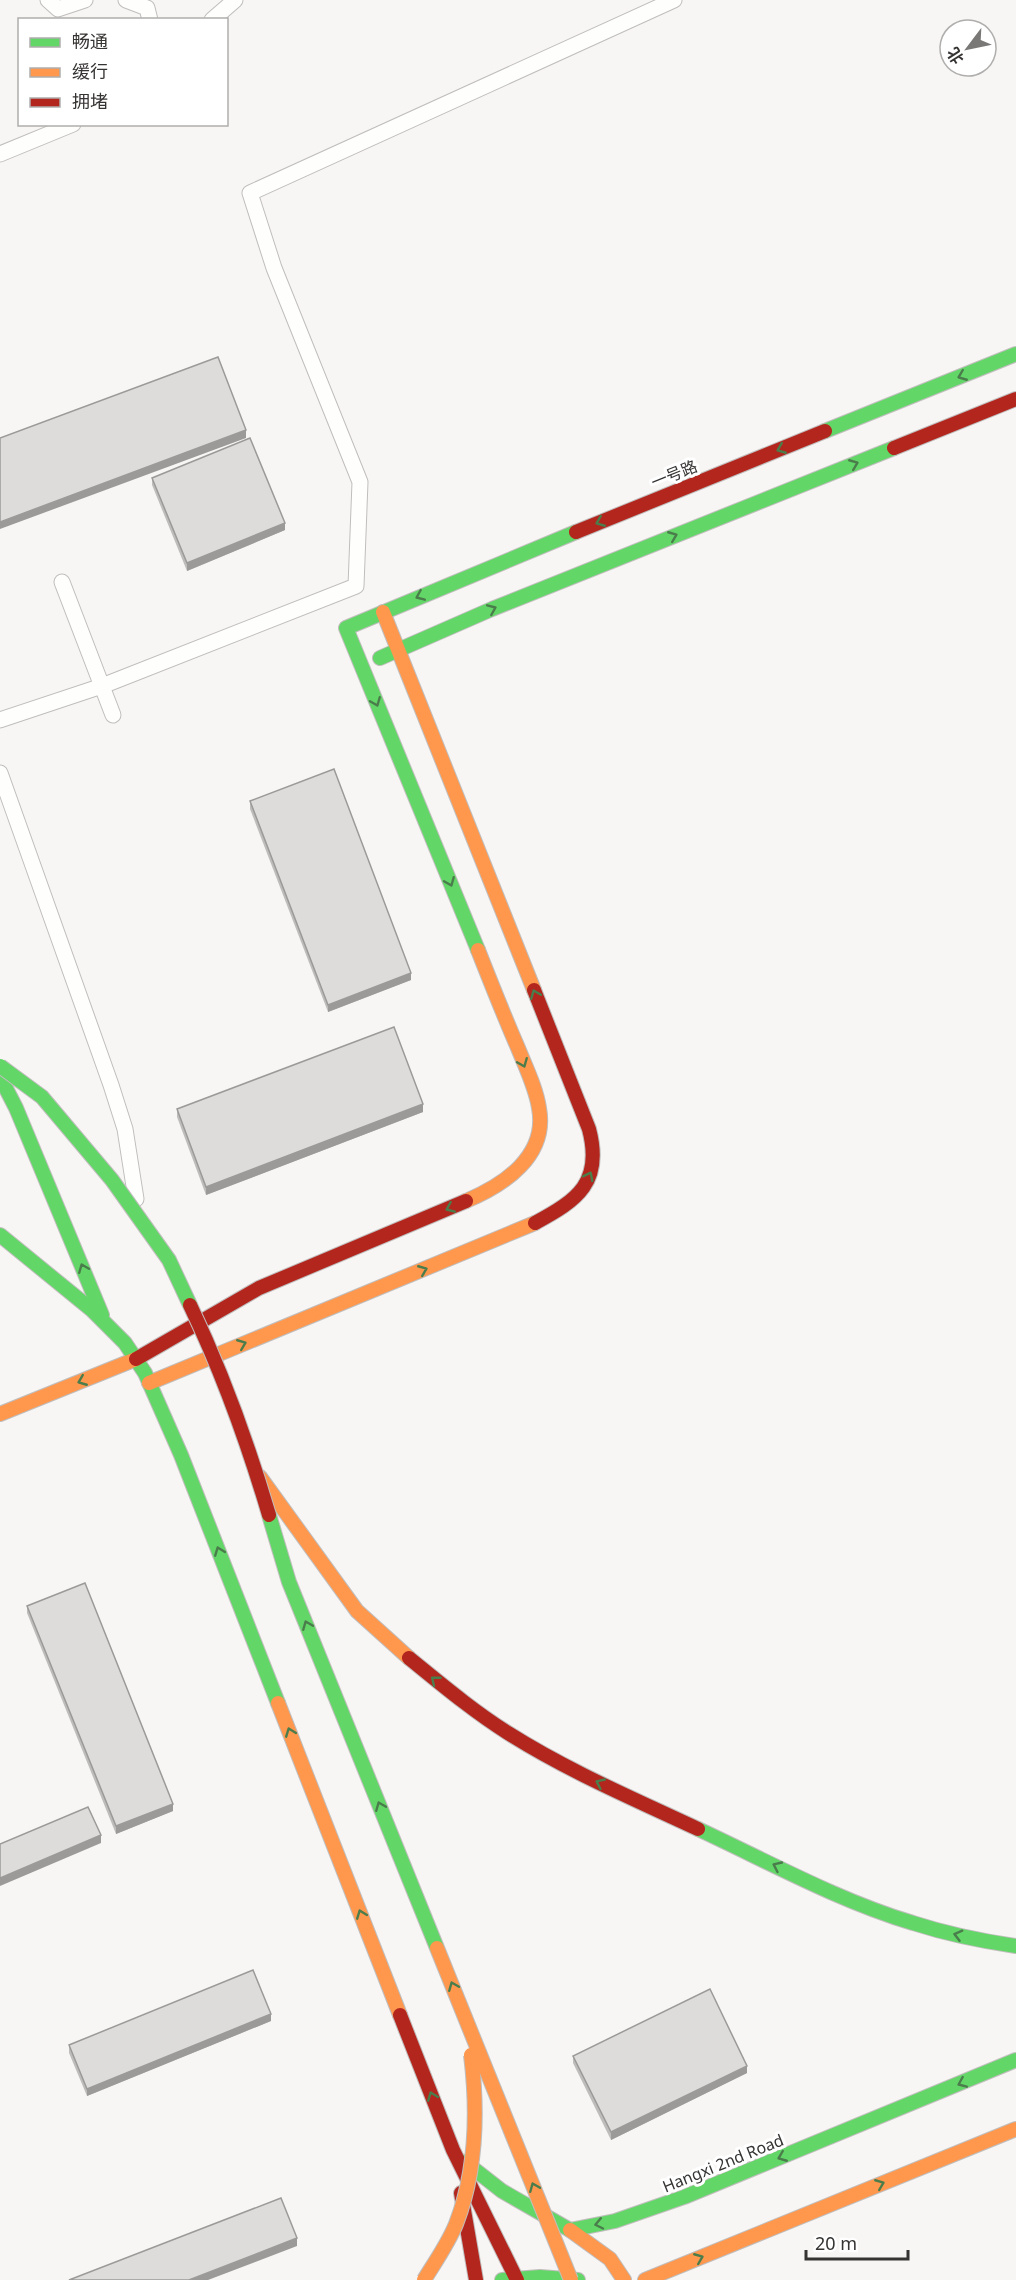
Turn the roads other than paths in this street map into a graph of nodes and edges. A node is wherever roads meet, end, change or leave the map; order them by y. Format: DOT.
graph roads {
  1 [pos="48,0"];
  2 [pos="86,0"];
  3 [pos="126,0"];
  4 [pos="235,0"];
  5 [pos="674,0"];
  6 [pos="150,18"];
  7 [pos="214,18"];
  8 [pos="68,126"];
  9 [pos="0,154"];
  10 [pos="1016,354"];
  11 [pos="1016,399"];
  12 [pos="62,582"];
  13 [pos="383,612"];
  14 [pos="399,650"];
  15 [pos="362,666"];
  16 [pos="102,686"];
  17 [pos="113,715"];
  18 [pos="0,720"];
  19 [pos="0,773"];
  20 [pos="0,1066"];
  21 [pos="0,1077"];
  22 [pos="0,1235"];
  23 [pos="144,1250"];
  24 [pos="105,1322"];
  25 [pos="136,1359"];
  26 [pos="150,1383"];
  27 [pos="0,1414"];
  28 [pos="257,1473"];
  29 [pos="1016,1946"];
  30 [pos="464,2014"];
  31 [pos="1016,2060"];
  32 [pos="1016,2129"];
  33 [pos="453,2150"];
  34 [pos="570,2230"];
  35 [pos="517,2279"];
  36 [pos="424,2280"];
  37 [pos="476,2280"];
  38 [pos="502,2280"];
  39 [pos="571,2280"];
  40 [pos="578,2280"];
  41 [pos="624,2280"];
  42 [pos="645,2280"];
  1 -- 2 [label="lane"];
  3 -- 6 [label="lane"];
  4 -- 7 [label="lane"];
  5 -- 16 [label="lane"];
  8 -- 9 [label="lane"];
  10 -- 13 [label="main road, 一号路, one-way"];
  14 -- 11 [label="main road, one-way"];
  12 -- 16 [label="lane"];
  13 -- 14 [label="main road"];
  13 -- 15 [label="main road, 一号路"];
  14 -- 15 [label="main road"];
  26 -- 14 [label="main road, one-way"];
  15 -- 25 [label="main road, one-way"];
  16 -- 17 [label="lane"];
  16 -- 18 [label="lane"];
  19 -- 23 [label="lane"];
  20 -- 28 [label="main road, bridge"];
  24 -- 21 [label="main road, one-way"];
  22 -- 24 [label="main road"];
  24 -- 25 [label="main road"];
  25 -- 26 [label="main road"];
  25 -- 27 [label="main road, one-way"];
  33 -- 26 [label="main road, one-way"];
  29 -- 28 [label="main road, one-way"];
  30 -- 28 [label="main road, one-way, bridge"];
  30 -- 36 [label="main road, bridge"];
  39 -- 30 [label="main road, one-way, bridge"];
  31 -- 34 [label="main road, Hangxi 2nd Road, one-way"];
  42 -- 32 [label="main road, one-way"];
  33 -- 34 [label="main road"];
  33 -- 35 [label="main road"];
  33 -- 37 [label="main road"];
  34 -- 41 [label="main road"];
  35 -- 38 [label="main road"];
  35 -- 40 [label="main road"];
}
